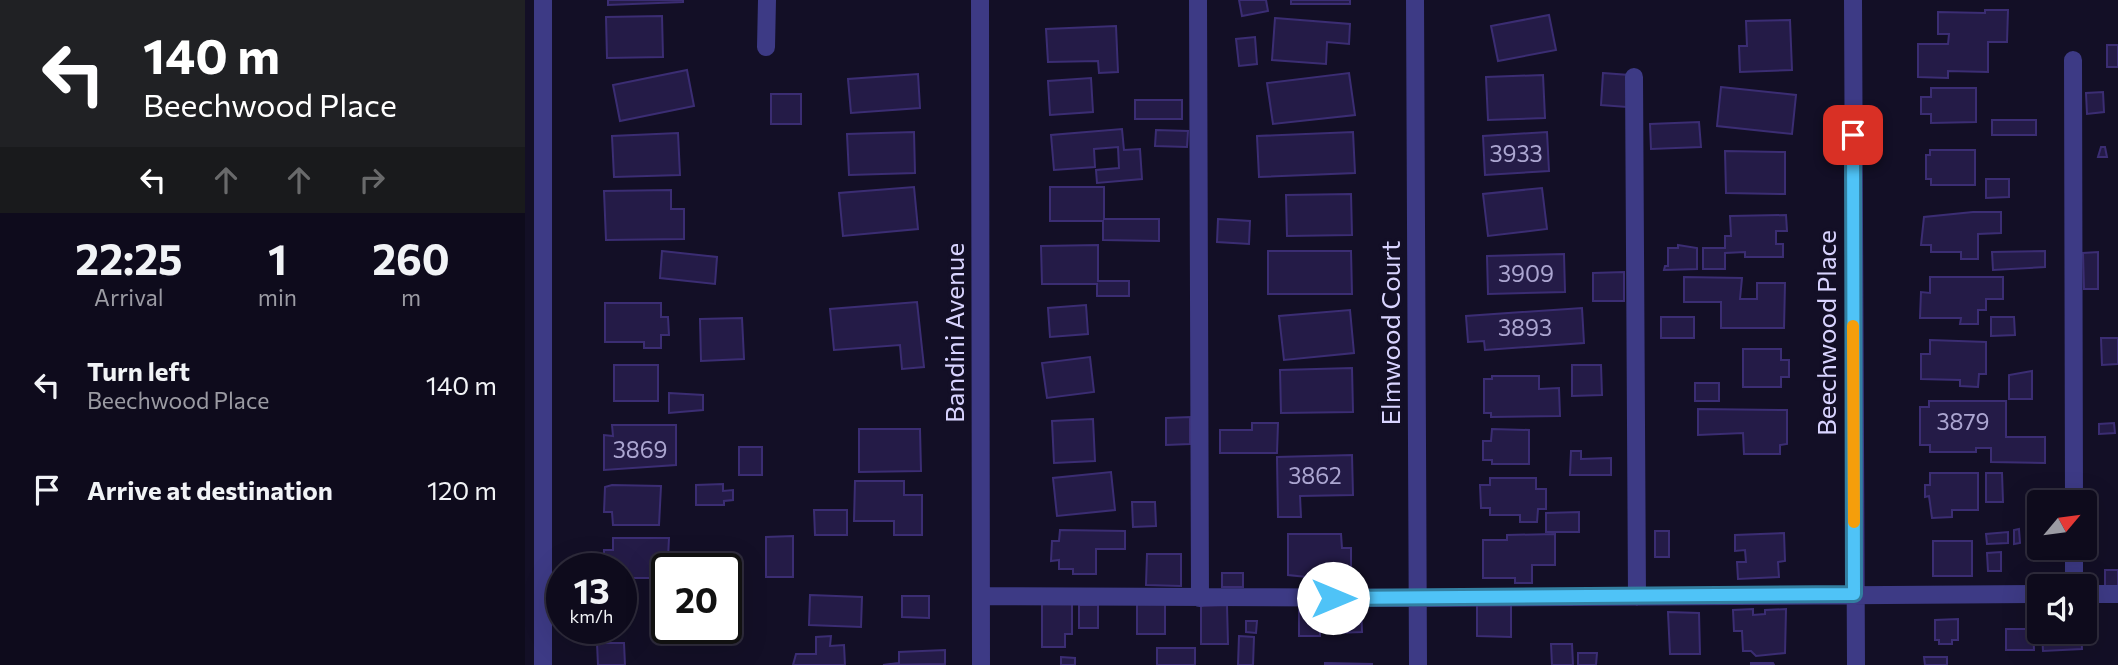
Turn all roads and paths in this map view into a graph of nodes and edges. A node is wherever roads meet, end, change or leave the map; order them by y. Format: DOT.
graph roads {
  1 [pos="543,0"];
  2 [pos="767,0"];
  3 [pos="981,0"];
  4 [pos="1198,0"];
  5 [pos="1415,0"];
  6 [pos="1853,0"];
  7 [pos="766,47"];
  8 [pos="2073,60"];
  9 [pos="1634,77"];
  10 [pos="2074,490"];
  11 [pos="1854,594"];
  12 [pos="2027,594"];
  13 [pos="2097,594"];
  14 [pos="2118,594"];
  15 [pos="982,596"];
  16 [pos="1637,597"];
  17 [pos="1200,598"];
  18 [pos="1419,598"];
  19 [pos="534,599"];
  20 [pos="543,665"];
  21 [pos="981,665"];
  22 [pos="1418,665"];
  23 [pos="1856,665"];
  1 -- 19 [label="street"];
  2 -- 7 [label="street"];
  3 -- 15 [label="street, Bandini Avenue"];
  4 -- 17 [label="street"];
  5 -- 18 [label="street, Elmwood Court"];
  6 -- 11 [label="street, Beechwood Place"];
  8 -- 10 [label="street"];
  9 -- 16 [label="street"];
  11 -- 12 [label="street"];
  11 -- 16 [label="street"];
  11 -- 23 [label="street, Beechwood Place"];
  13 -- 14 [label="street"];
  15 -- 17 [label="street"];
  15 -- 21 [label="street, Bandini Avenue"];
  16 -- 18 [label="street"];
  17 -- 18 [label="street"];
  18 -- 22 [label="street, Elmwood Court"];
  19 -- 20 [label="street"];
}
